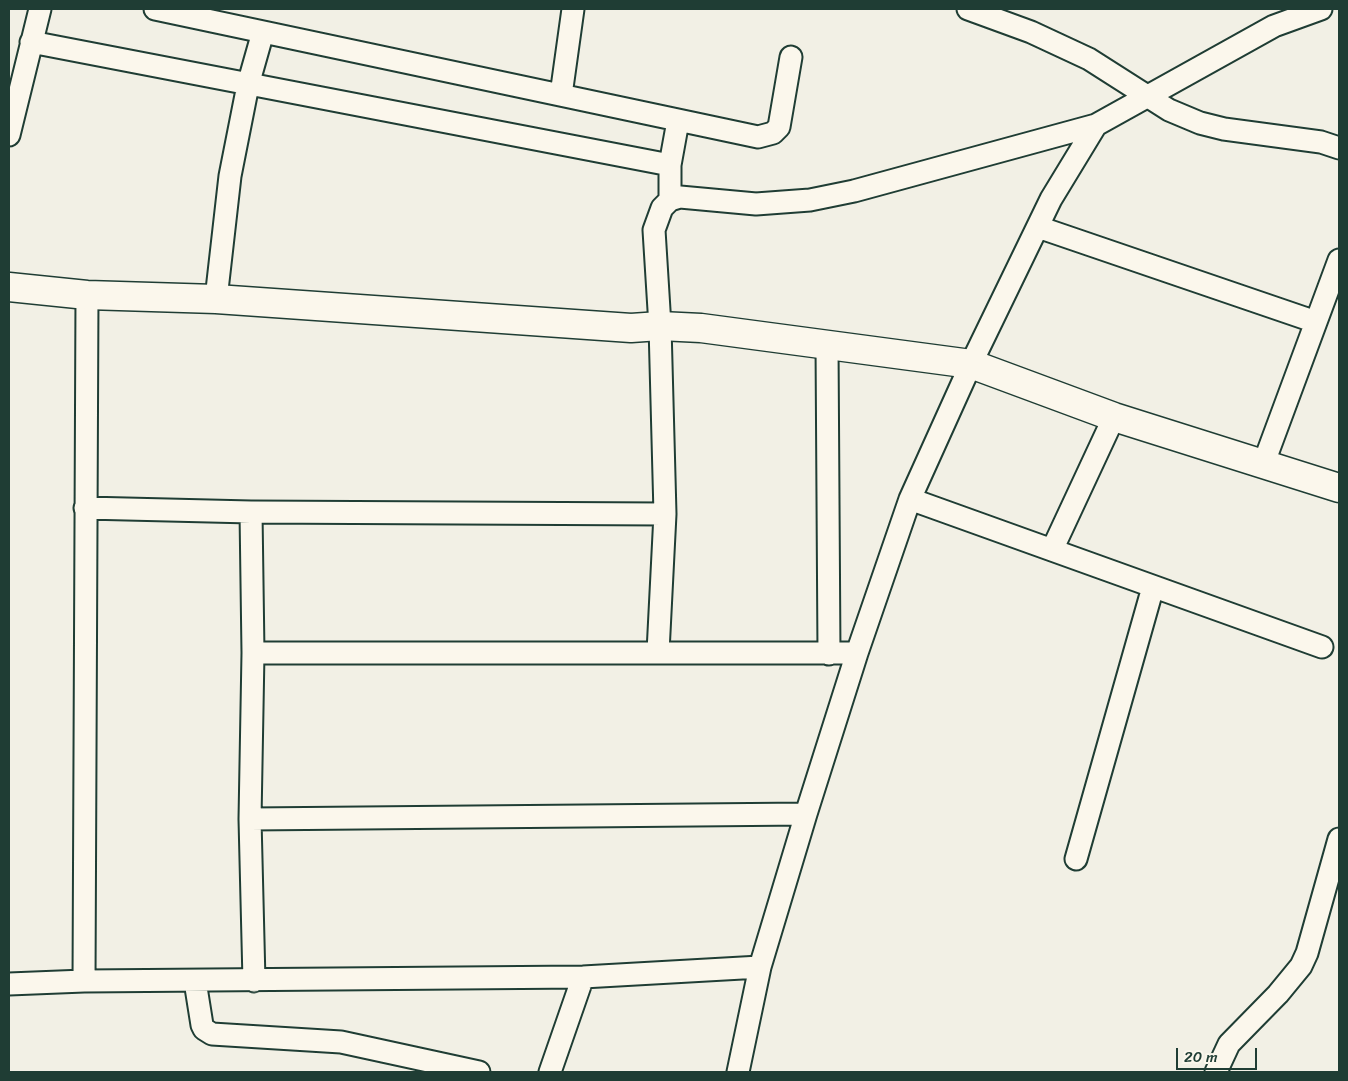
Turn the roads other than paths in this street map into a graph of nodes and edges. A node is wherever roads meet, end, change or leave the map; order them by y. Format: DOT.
graph roads {
  1 [pos="40,9"];
  2 [pos="155,9"];
  3 [pos="573,9"];
  4 [pos="968,9"];
  5 [pos="1322,9"];
  6 [pos="264,32"];
  7 [pos="31,42"];
  8 [pos="791,57"];
  9 [pos="248,85"];
  10 [pos="561,95"];
  11 [pos="1148,96"];
  12 [pos="678,121"];
  13 [pos="1096,124"];
  14 [pos="9,135"];
  15 [pos="1339,148"];
  16 [pos="670,165"];
  17 [pos="670,200"];
  18 [pos="1038,227"];
  19 [pos="1339,260"];
  20 [pos="9,287"];
  21 [pos="86,295"];
  22 [pos="216,299"];
  23 [pos="1316,322"];
  24 [pos="660,326"];
  25 [pos="827,344"];
  26 [pos="971,364"];
  27 [pos="1114,417"];
  28 [pos="1263,465"];
  29 [pos="1339,488"];
  30 [pos="910,499"];
  31 [pos="85,508"];
  32 [pos="252,512"];
  33 [pos="665,514"];
  34 [pos="1052,550"];
  35 [pos="1153,587"];
  36 [pos="1322,647"];
  37 [pos="658,652"];
  38 [pos="253,653"];
  39 [pos="857,653"];
  40 [pos="829,654"];
  41 [pos="806,814"];
  42 [pos="250,819"];
  43 [pos="1339,839"];
  44 [pos="1076,859"];
  45 [pos="760,968"];
  46 [pos="583,977"];
  47 [pos="84,981"];
  48 [pos="195,981"];
  49 [pos="254,981"];
  50 [pos="9,984"];
  51 [pos="479,1072"];
  52 [pos="550,1072"];
  53 [pos="738,1072"];
  54 [pos="1216,1072"];
  1 -- 7 [label="street"];
  2 -- 6 [label="street"];
  3 -- 10 [label="street"];
  4 -- 11 [label="street"];
  5 -- 11 [label="street"];
  6 -- 9 [label="street"];
  6 -- 10 [label="street"];
  7 -- 9 [label="street"];
  7 -- 14 [label="street"];
  8 -- 12 [label="street"];
  9 -- 16 [label="street"];
  9 -- 22 [label="street"];
  10 -- 12 [label="street"];
  11 -- 13 [label="street"];
  11 -- 15 [label="street"];
  12 -- 16 [label="street"];
  13 -- 17 [label="street"];
  13 -- 18 [label="street"];
  16 -- 17 [label="street"];
  17 -- 24 [label="street"];
  18 -- 23 [label="street"];
  18 -- 26 [label="street"];
  19 -- 23 [label="street"];
  20 -- 21 [label="street"];
  21 -- 22 [label="street"];
  21 -- 31 [label="street"];
  22 -- 24 [label="street"];
  23 -- 28 [label="street"];
  24 -- 25 [label="street"];
  24 -- 33 [label="street"];
  25 -- 26 [label="street"];
  25 -- 40 [label="street"];
  26 -- 27 [label="street"];
  26 -- 30 [label="street"];
  27 -- 28 [label="street"];
  27 -- 34 [label="street"];
  28 -- 29 [label="street"];
  30 -- 34 [label="street"];
  30 -- 39 [label="street"];
  31 -- 32 [label="street"];
  31 -- 47 [label="street"];
  32 -- 33 [label="street"];
  32 -- 38 [label="street"];
  33 -- 37 [label="street"];
  34 -- 35 [label="street"];
  35 -- 36 [label="street"];
  35 -- 44 [label="street"];
  37 -- 38 [label="street"];
  37 -- 40 [label="street"];
  38 -- 42 [label="street"];
  39 -- 40 [label="street"];
  39 -- 41 [label="street"];
  41 -- 42 [label="street"];
  41 -- 45 [label="street"];
  42 -- 49 [label="street"];
  43 -- 54 [label="street"];
  45 -- 46 [label="street"];
  45 -- 53 [label="street"];
  46 -- 49 [label="street"];
  46 -- 52 [label="street"];
  47 -- 48 [label="street"];
  47 -- 50 [label="street"];
  48 -- 49 [label="street"];
  48 -- 51 [label="street"];
}
